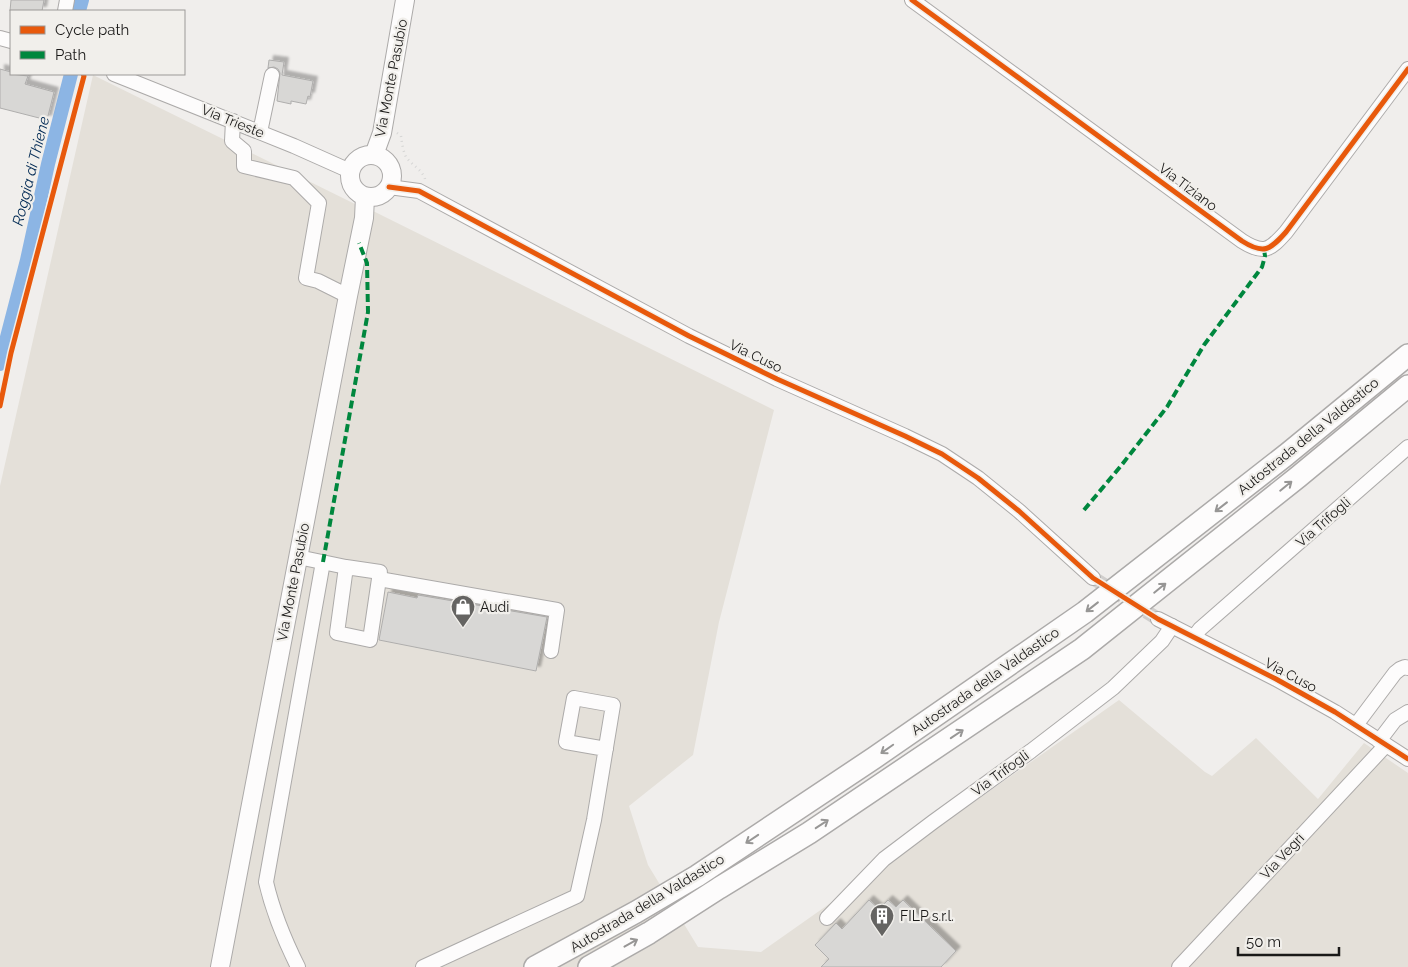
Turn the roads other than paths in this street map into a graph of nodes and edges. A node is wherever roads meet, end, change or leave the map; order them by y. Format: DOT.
graph roads {
  1 [pos="405,0"];
  2 [pos="912,0"];
  3 [pos="1408,69"];
  4 [pos="116,75"];
  5 [pos="272,75"];
  6 [pos="234,122"];
  7 [pos="260,132"];
  8 [pos="374,155"];
  9 [pos="350,171"];
  10 [pos="390,187"];
  11 [pos="365,197"];
  12 [pos="348,296"];
  13 [pos="1408,355"];
  14 [pos="1408,386"];
  15 [pos="1408,448"];
  16 [pos="298,556"];
  17 [pos="324,562"];
  18 [pos="346,567"];
  19 [pos="1093,578"];
  20 [pos="379,579"];
  21 [pos="1158,619"];
  22 [pos="1172,626"];
  23 [pos="1194,637"];
  24 [pos="551,651"];
  25 [pos="1408,668"];
  26 [pos="1408,712"];
  27 [pos="1356,725"];
  28 [pos="1382,743"];
  29 [pos="606,749"];
  30 [pos="1408,759"];
  31 [pos="826,918"];
  32 [pos="220,967"];
  33 [pos="298,967"];
  34 [pos="423,967"];
  35 [pos="535,967"];
  36 [pos="588,967"];
  37 [pos="1179,967"];
  1 -- 8 [label="main road, Via Monte Pasubio"];
  2 -- 3 [label="street, Via Tiziano"];
  4 -- 6 [label="street, Via Trieste"];
  5 -- 7 [label="street"];
  6 -- 7 [label="street, Via Trieste"];
  6 -- 12 [label="street"];
  7 -- 9 [label="street, Via Trieste"];
  8 -- 9 [label="main road, Via Monte Pasubio"];
  8 -- 10 [label="main road, Via Monte Pasubio"];
  9 -- 11 [label="main road"];
  10 -- 11 [label="main road"];
  10 -- 19 [label="street, Via Cuso"];
  11 -- 12 [label="main road, Via Monte Pasubio"];
  12 -- 16 [label="main road, Via Monte Pasubio"];
  13 -- 35 [label="highway, Autostrada della Valdastico, one-way"];
  36 -- 14 [label="highway, Autostrada della Valdastico, one-way"];
  15 -- 23 [label="street, Via Trifogli"];
  16 -- 17 [label="street"];
  16 -- 32 [label="main road, Via Monte Pasubio"];
  17 -- 18 [label="street"];
  17 -- 33 [label="street, Via Monte Pasubio"];
  18 -- 20 [label="street"];
  18 -- 20 [label="street"];
  20 -- 24 [label="street"];
  21 -- 22 [label="street, Via Cuso"];
  22 -- 23 [label="street, Via Cuso"];
  22 -- 31 [label="street, Via Trifogli"];
  23 -- 27 [label="street, Via Cuso"];
  25 -- 27 [label="street"];
  26 -- 28 [label="street, Via Vegri"];
  27 -- 28 [label="street, Via Cuso"];
  28 -- 30 [label="street, Via Cuso"];
  28 -- 37 [label="street, Via Vegri"];
  29 -- 34 [label="street"];
}
